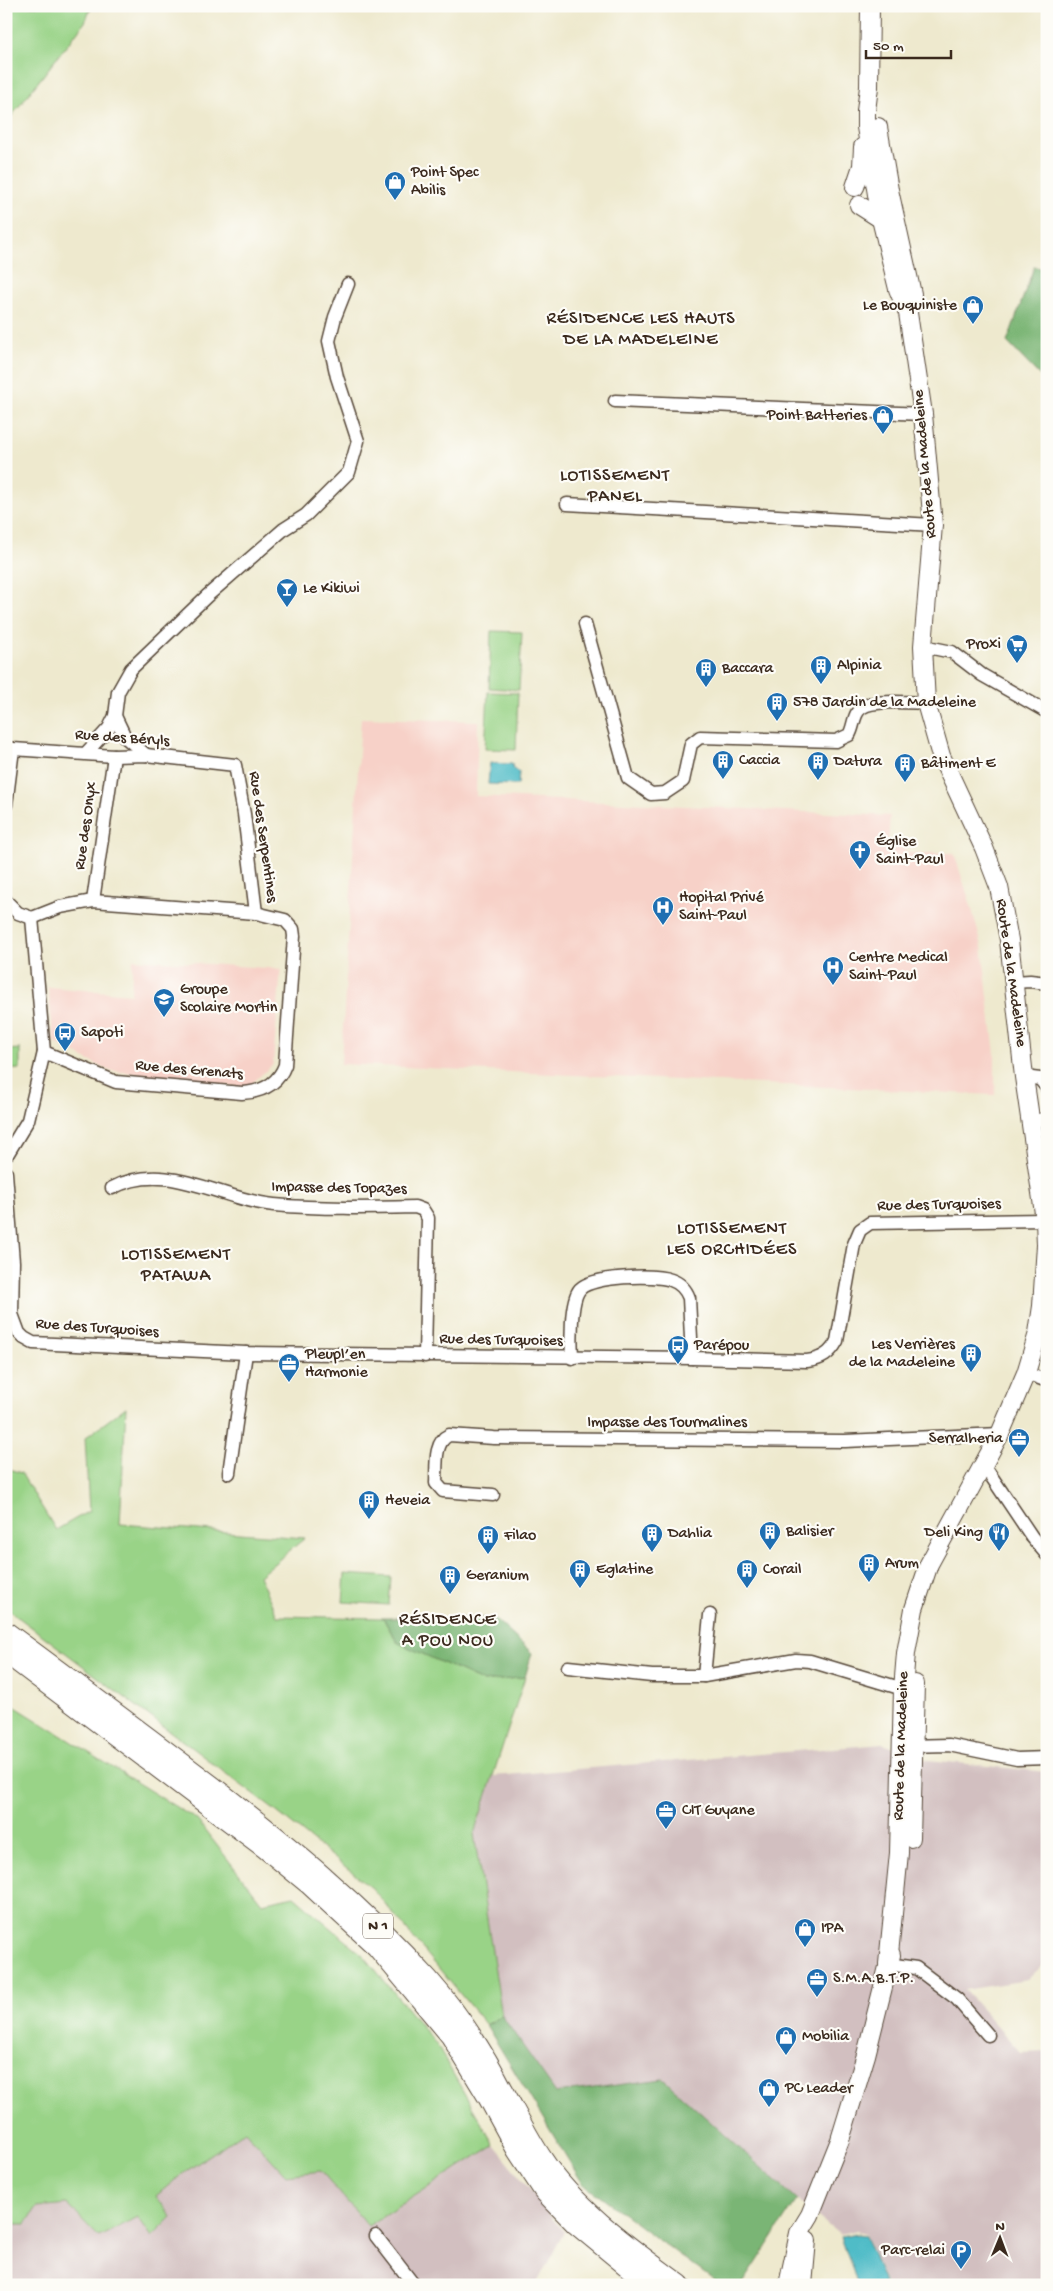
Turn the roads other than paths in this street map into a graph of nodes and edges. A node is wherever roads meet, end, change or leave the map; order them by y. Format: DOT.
graph roads {
  1 [pos="870,6"];
  2 [pos="869,87"];
  3 [pos="866,127"];
  4 [pos="855,187"];
  5 [pos="859,205"];
  6 [pos="881,219"];
  7 [pos="348,284"];
  8 [pos="908,313"];
  9 [pos="615,400"];
  10 [pos="923,414"];
  11 [pos="567,504"];
  12 [pos="933,525"];
  13 [pos="585,624"];
  14 [pos="923,646"];
  15 [pos="926,703"];
  16 [pos="1047,712"];
  17 [pos="115,716"];
  18 [pos="9,748"];
  19 [pos="86,753"];
  20 [pos="146,755"];
  21 [pos="114,756"];
  22 [pos="235,766"];
  23 [pos="6,805"];
  24 [pos="6,901"];
  25 [pos="93,901"];
  26 [pos="256,913"];
  27 [pos="32,918"];
  28 [pos="1014,982"];
  29 [pos="1047,983"];
  30 [pos="44,1052"];
  31 [pos="1024,1077"];
  32 [pos="1047,1088"];
  33 [pos="1039,1120"];
  34 [pos="7,1151"];
  35 [pos="6,1173"];
  36 [pos="112,1188"];
  37 [pos="1046,1220"];
  38 [pos="246,1353"];
  39 [pos="425,1356"];
  40 [pos="572,1358"];
  41 [pos="692,1358"];
  42 [pos="1026,1373"];
  43 [pos="1047,1381"];
  44 [pos="1000,1434"];
  45 [pos="984,1464"];
  46 [pos="230,1473"];
  47 [pos="493,1495"];
  48 [pos="945,1535"];
  49 [pos="1047,1555"];
  50 [pos="710,1615"];
  51 [pos="6,1632"];
  52 [pos="6,1653"];
  53 [pos="568,1667"];
  54 [pos="704,1676"];
  55 [pos="903,1689"];
  56 [pos="908,1746"];
  57 [pos="1047,1758"];
  58 [pos="888,1964"];
  59 [pos="988,2035"];
  60 [pos="810,2216"];
  61 [pos="376,2236"];
  62 [pos="414,2285"];
  63 [pos="650,2285"];
  64 [pos="680,2285"];
  65 [pos="788,2285"];
  66 [pos="803,2285"];
  1 -- 2 [label="main road, Route de la Madeleine"];
  2 -- 3 [label="main road, Route de la Madeleine"];
  2 -- 8 [label="main road, Route de la Madeleine"];
  3 -- 4 [label="main road"];
  3 -- 6 [label="main road, Route de la Madeleine"];
  5 -- 6 [label="main road"];
  6 -- 8 [label="main road, Route de la Madeleine"];
  7 -- 17 [label="street"];
  8 -- 10 [label="main road, Route de la Madeleine"];
  9 -- 10 [label="street"];
  10 -- 12 [label="main road, Route de la Madeleine"];
  11 -- 12 [label="street"];
  12 -- 14 [label="main road, Route de la Madeleine"];
  13 -- 15 [label="street"];
  14 -- 15 [label="main road, Route de la Madeleine"];
  14 -- 16 [label="street"];
  15 -- 28 [label="main road, Route de la Madeleine"];
  17 -- 19 [label="street"];
  17 -- 20 [label="street"];
  18 -- 19 [label="street, Rue des Béryls"];
  18 -- 23 [label="street"];
  19 -- 21 [label="street, Rue des Béryls"];
  20 -- 21 [label="street, Rue des Béryls"];
  20 -- 22 [label="street, Rue des Béryls"];
  21 -- 25 [label="street, Rue des Onyx"];
  22 -- 26 [label="street, Rue des Serpentines"];
  24 -- 27 [label="street"];
  25 -- 26 [label="street, Rue des Grenats"];
  25 -- 27 [label="street, Rue des Grenats"];
  26 -- 30 [label="street, Rue des Grenats"];
  27 -- 30 [label="street"];
  28 -- 29 [label="street"];
  28 -- 31 [label="main road, Route de la Madeleine"];
  30 -- 34 [label="street"];
  31 -- 32 [label="street"];
  31 -- 33 [label="main road, Route de la Madeleine"];
  33 -- 37 [label="main road, Route de la Madeleine"];
  34 -- 35 [label="street, Rue des Turquoises"];
  35 -- 38 [label="street, Rue des Turquoises"];
  36 -- 39 [label="street, Impasse des Topazes"];
  37 -- 41 [label="street, Rue des Turquoises"];
  37 -- 42 [label="main road, Route de la Madeleine"];
  38 -- 39 [label="street, Rue des Turquoises"];
  38 -- 46 [label="street"];
  39 -- 40 [label="street, Rue des Turquoises"];
  40 -- 41 [label="street, Rue des Turquoises"];
  40 -- 41 [label="street"];
  42 -- 43 [label="street"];
  42 -- 44 [label="main road, Route de la Madeleine"];
  44 -- 45 [label="main road, Route de la Madeleine"];
  44 -- 47 [label="street, Impasse des Tourmalines"];
  45 -- 48 [label="main road, Route de la Madeleine"];
  45 -- 49 [label="street"];
  48 -- 55 [label="main road, Route de la Madeleine"];
  48 -- 56 [label="main road, Route de la Madeleine"];
  50 -- 54 [label="street"];
  51 -- 64 [label="main road, N 1"];
  52 -- 63 [label="main road, N 1"];
  53 -- 54 [label="street"];
  54 -- 55 [label="street"];
  55 -- 56 [label="main road, Route de la Madeleine"];
  56 -- 57 [label="street"];
  56 -- 58 [label="main road, Route de la Madeleine"];
  58 -- 59 [label="street"];
  58 -- 60 [label="main road, Route de la Madeleine"];
  60 -- 65 [label="main road, Route de la Madeleine"];
  60 -- 66 [label="main road, Route de la Madeleine"];
  61 -- 62 [label="street"];
}
